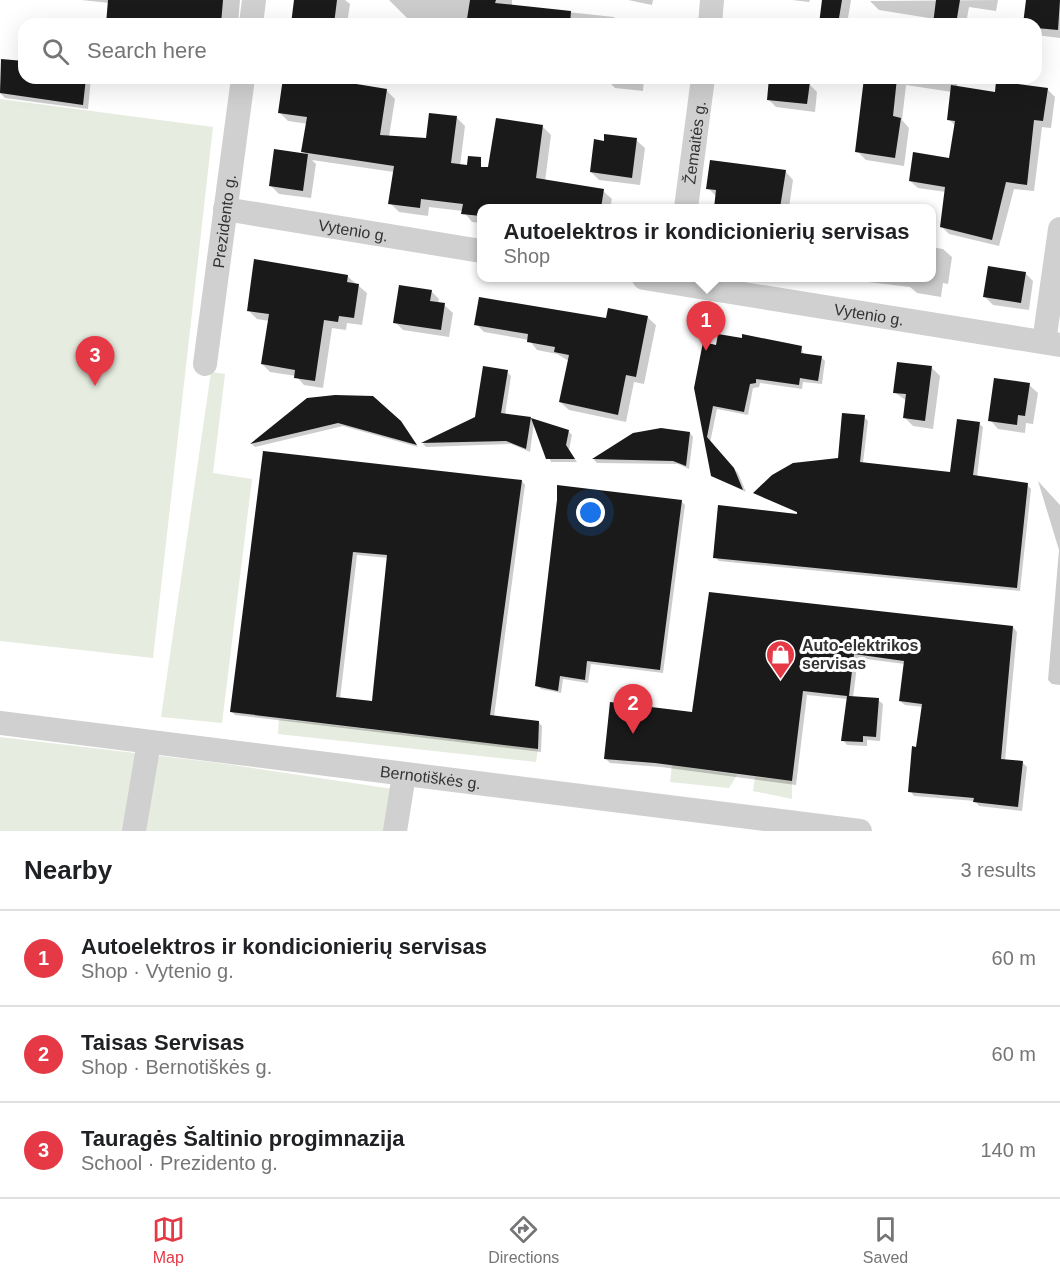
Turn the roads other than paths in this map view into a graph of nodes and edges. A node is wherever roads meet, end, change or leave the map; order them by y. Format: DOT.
graph roads {
  1 [pos="254,0"];
  2 [pos="712,0"];
  3 [pos="252,18"];
  4 [pos="710,18"];
  5 [pos="242,84"];
  6 [pos="702,84"];
  7 [pos="687,204"];
  8 [pos="225,209"];
  9 [pos="1060,229"];
  10 [pos="477,250"];
  11 [pos="688,282"];
  12 [pos="1052,343"];
  13 [pos="205,364"];
  14 [pos="0,723"];
  15 [pos="148,742"];
  16 [pos="404,775"];
  17 [pos="134,831"];
  18 [pos="395,831"];
  19 [pos="860,831"];
  1 -- 3 [label="street"];
  2 -- 4 [label="street"];
  5 -- 8 [label="street, Prezidento g."];
  6 -- 7 [label="street, Žemaitės g."];
  8 -- 10 [label="street, Vytenio g."];
  8 -- 13 [label="street, Prezidento g."];
  9 -- 12 [label="street"];
  11 -- 12 [label="street, Vytenio g."];
  14 -- 15 [label="street, Bernotiškės g."];
  15 -- 16 [label="street, Bernotiškės g."];
  15 -- 17 [label="street"];
  16 -- 18 [label="street"];
  16 -- 19 [label="street, Bernotiškės g."];
}
